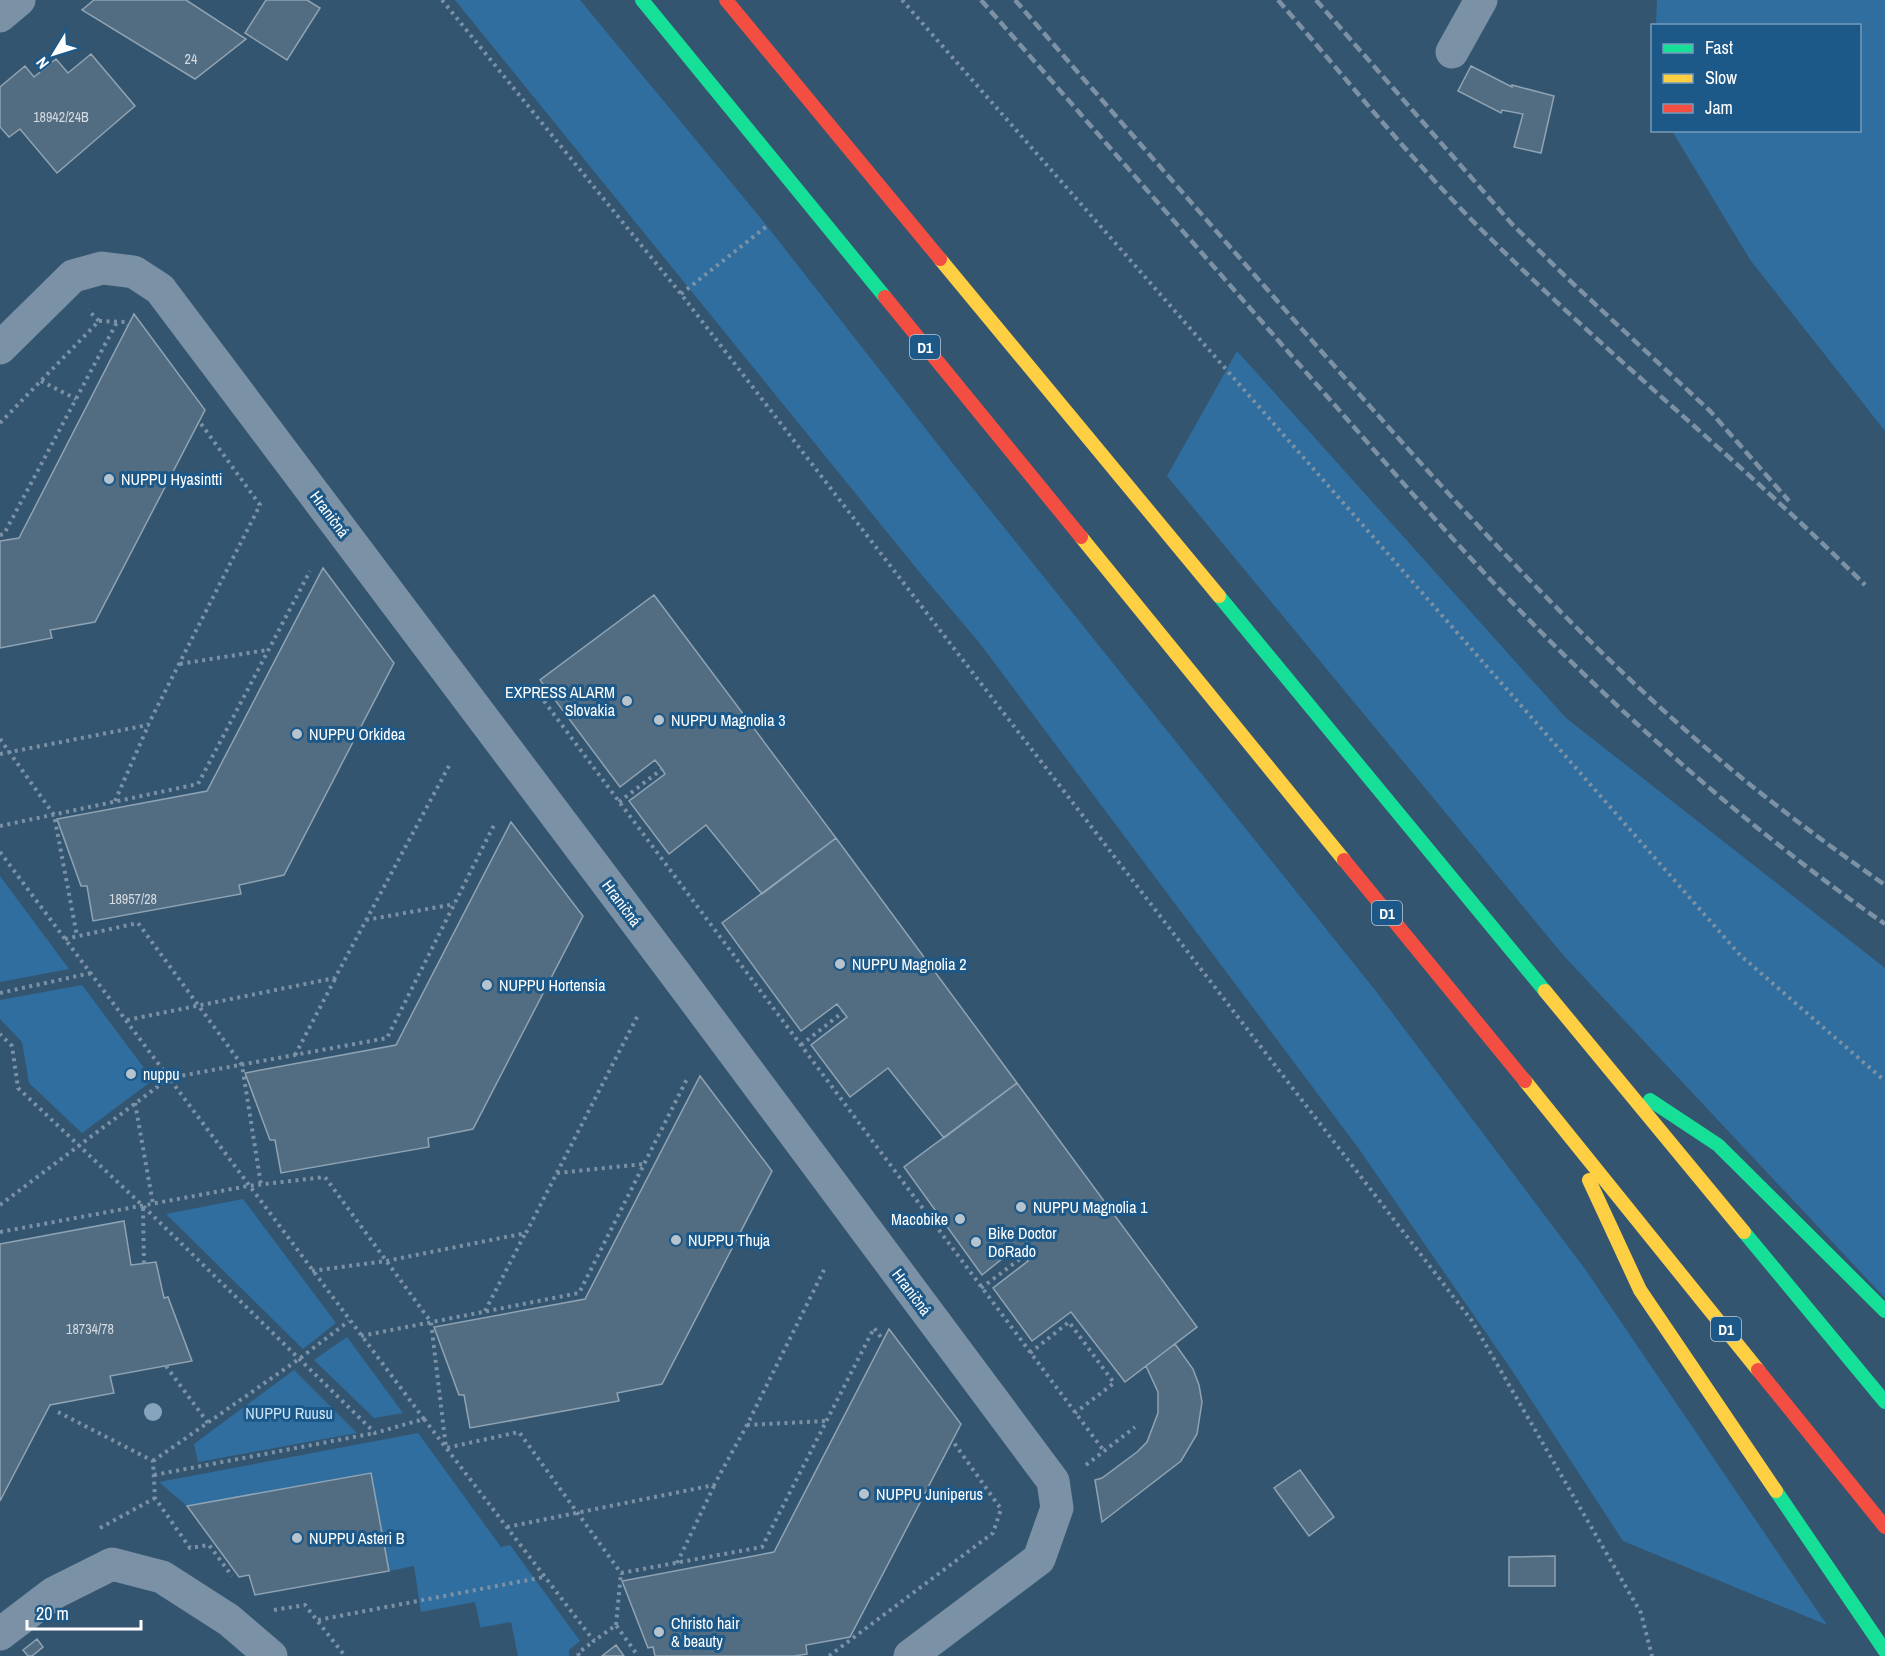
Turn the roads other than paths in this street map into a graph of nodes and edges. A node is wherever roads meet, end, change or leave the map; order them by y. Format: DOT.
graph roads {
  1 [pos="19,0"];
  2 [pos="642,0"];
  3 [pos="726,0"];
  4 [pos="1481,0"];
  5 [pos="0,16"];
  6 [pos="1452,52"];
  7 [pos="0,348"];
  8 [pos="1623,1083"];
  9 [pos="1567,1132"];
  10 [pos="1885,1311"];
  11 [pos="1885,1402"];
  12 [pos="1885,1527"];
  13 [pos="0,1634"];
  14 [pos="1885,1651"];
  15 [pos="271,1656"];
  16 [pos="910,1656"];
  1 -- 5 [label="street"];
  2 -- 9 [label="highway, D1"];
  3 -- 8 [label="highway"];
  4 -- 6 [label="street"];
  7 -- 16 [label="street, Hraničná"];
  8 -- 10 [label="highway"];
  8 -- 11 [label="highway"];
  9 -- 12 [label="highway, D1"];
  9 -- 14 [label="highway"];
  13 -- 15 [label="street"];
}
